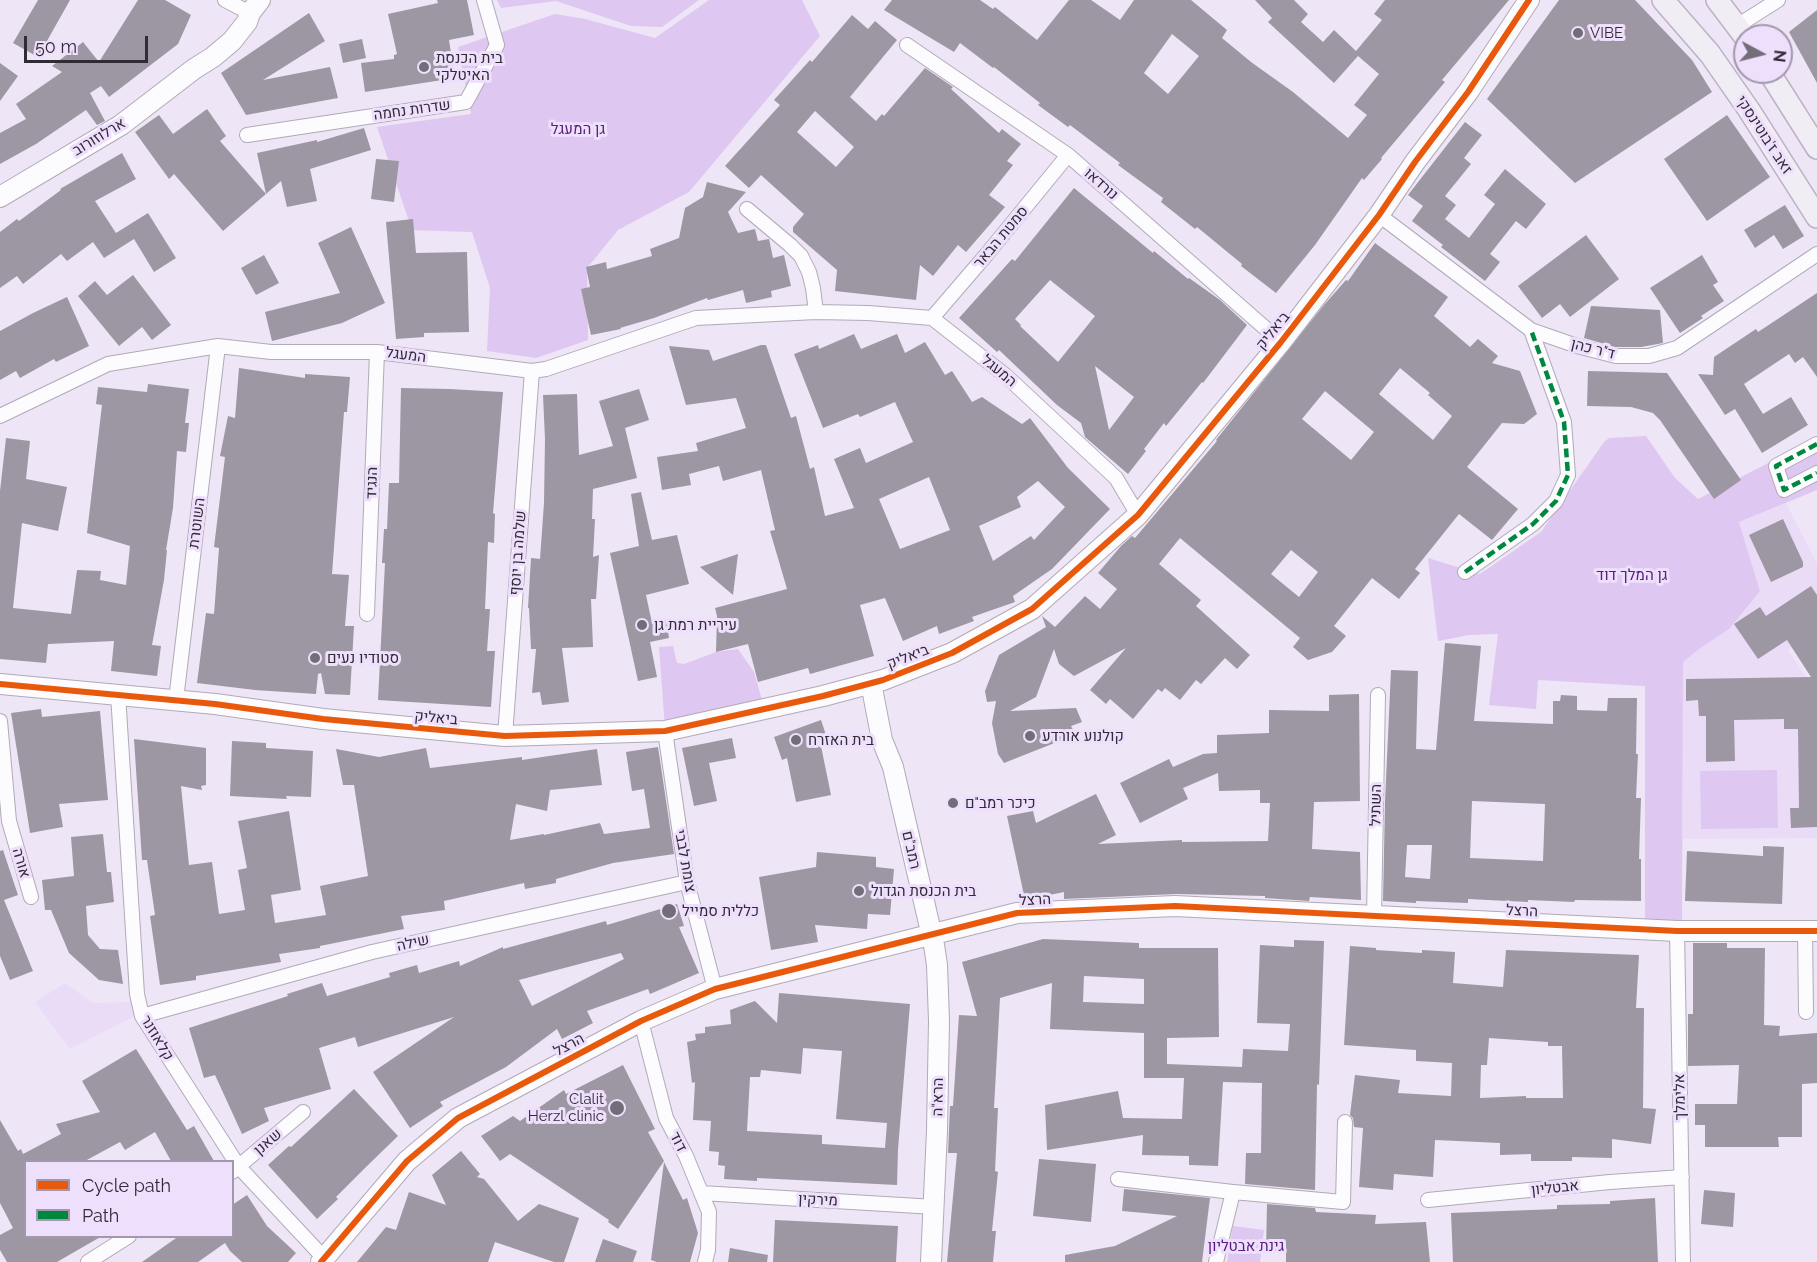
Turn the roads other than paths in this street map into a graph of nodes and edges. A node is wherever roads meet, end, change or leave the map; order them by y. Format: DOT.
graph roads {
  1 [pos="225,0"];
  2 [pos="483,0"];
  3 [pos="1529,0"];
  4 [pos="1663,0"];
  5 [pos="1717,0"];
  6 [pos="1775,2"];
  7 [pos="255,6"];
  8 [pos="1736,24"];
  9 [pos="1749,24"];
  10 [pos="907,45"];
  11 [pos="1777,84"];
  12 [pos="247,135"];
  13 [pos="1817,148"];
  14 [pos="1068,155"];
  15 [pos="0,197"];
  16 [pos="747,209"];
  17 [pos="1379,215"];
  18 [pos="1817,217"];
  19 [pos="1817,254"];
  20 [pos="816,312"];
  21 [pos="932,318"];
  22 [pos="1531,330"];
  23 [pos="1281,342"];
  24 [pos="218,346"];
  25 [pos="377,352"];
  26 [pos="532,371"];
  27 [pos="0,416"];
  28 [pos="1817,444"];
  29 [pos="1817,473"];
  30 [pos="1138,515"];
  31 [pos="1465,572"];
  32 [pos="367,614"];
  33 [pos="877,681"];
  34 [pos="0,684"];
  35 [pos="118,694"];
  36 [pos="1378,695"];
  37 [pos="176,700"];
  38 [pos="0,721"];
  39 [pos="665,731"];
  40 [pos="505,736"];
  41 [pos="5,823"];
  42 [pos="687,882"];
  43 [pos="32,897"];
  44 [pos="1374,915"];
  45 [pos="957,928"];
  46 [pos="1677,931"];
  47 [pos="1811,931"];
  48 [pos="931,933"];
  49 [pos="937,965"];
  50 [pos="715,989"];
  51 [pos="1806,1012"];
  52 [pos="142,1016"];
  53 [pos="641,1021"];
  54 [pos="303,1112"];
  55 [pos="1345,1122"];
  56 [pos="230,1160"];
  57 [pos="236,1169"];
  58 [pos="1682,1178"];
  59 [pos="1118,1179"];
  60 [pos="1233,1192"];
  61 [pos="701,1193"];
  62 [pos="1428,1200"];
  63 [pos="935,1206"];
  64 [pos="126,1238"];
  65 [pos="323,1260"];
  66 [pos="88,1262"];
  67 [pos="705,1262"];
  68 [pos="931,1262"];
  69 [pos="1216,1262"];
  70 [pos="1683,1262"];
  1 -- 7 [label="street"];
  2 -- 12 [label="street, שדרות נחמה"];
  3 -- 17 [label="street, ביאליק"];
  4 -- 18 [label="main road, זאב ז'בוטינסקי"];
  5 -- 8 [label="main road"];
  6 -- 9 [label="street"];
  7 -- 15 [label="street, ארלוזורוב"];
  10 -- 14 [label="street, נורדאו"];
  11 -- 13 [label="main road"];
  14 -- 21 [label="street, סמטת הבאר"];
  14 -- 23 [label="street, נורדאו"];
  16 -- 20 [label="street"];
  17 -- 22 [label="street, ד\"ר כהן"];
  17 -- 23 [label="street, ביאליק"];
  19 -- 22 [label="street, ד\"ר כהן"];
  20 -- 21 [label="street, המעגל"];
  20 -- 26 [label="street, המעגל"];
  21 -- 30 [label="street, המעגל"];
  22 -- 31 [label="street"];
  23 -- 30 [label="street, ביאליק"];
  24 -- 25 [label="street, המעגל"];
  24 -- 27 [label="street, המעגל"];
  24 -- 37 [label="street, השוטרת"];
  25 -- 26 [label="street, המעגל"];
  25 -- 32 [label="street, הנגיד"];
  26 -- 40 [label="street, שלמה בן יוסף"];
  28 -- 29 [label="street"];
  30 -- 33 [label="street, ביאליק"];
  33 -- 39 [label="street, ביאליק"];
  33 -- 48 [label="street, רמב\"ם"];
  34 -- 35 [label="street, ביאליק"];
  35 -- 37 [label="street, ביאליק"];
  35 -- 52 [label="street, קלאוזנר"];
  36 -- 44 [label="street, השתיל"];
  37 -- 40 [label="street, ביאליק"];
  38 -- 41 [label="street, אורה"];
  39 -- 40 [label="street, ביאליק"];
  39 -- 42 [label="street, צומת לבבי"];
  41 -- 43 [label="street, אורה"];
  42 -- 50 [label="street, צומת לבבי"];
  42 -- 52 [label="street, שילה"];
  44 -- 45 [label="street, הרצל"];
  44 -- 46 [label="street, הרצל"];
  45 -- 48 [label="street, הרצל"];
  45 -- 49 [label="street"];
  46 -- 47 [label="street, הרצל"];
  46 -- 58 [label="street, אלימלך"];
  47 -- 51 [label="street, הרצל"];
  48 -- 49 [label="street, הרא\"ה"];
  48 -- 50 [label="street, הרצל"];
  49 -- 63 [label="street, הרא\"ה"];
  50 -- 53 [label="street, הרצל"];
  52 -- 56 [label="street, קלאוזנר"];
  53 -- 61 [label="street, דוד"];
  53 -- 65 [label="street, הרצל"];
  54 -- 57 [label="street, שאנן"];
  55 -- 60 [label="street"];
  57 -- 65 [label="street, קלאוזנר"];
  58 -- 62 [label="street, אבטליון"];
  58 -- 70 [label="street, אלימלך"];
  59 -- 60 [label="street"];
  60 -- 69 [label="street"];
  61 -- 63 [label="street, מירקין"];
  61 -- 67 [label="street, דוד"];
  63 -- 68 [label="street, הרא\"ה"];
  64 -- 66 [label="street"];
}
